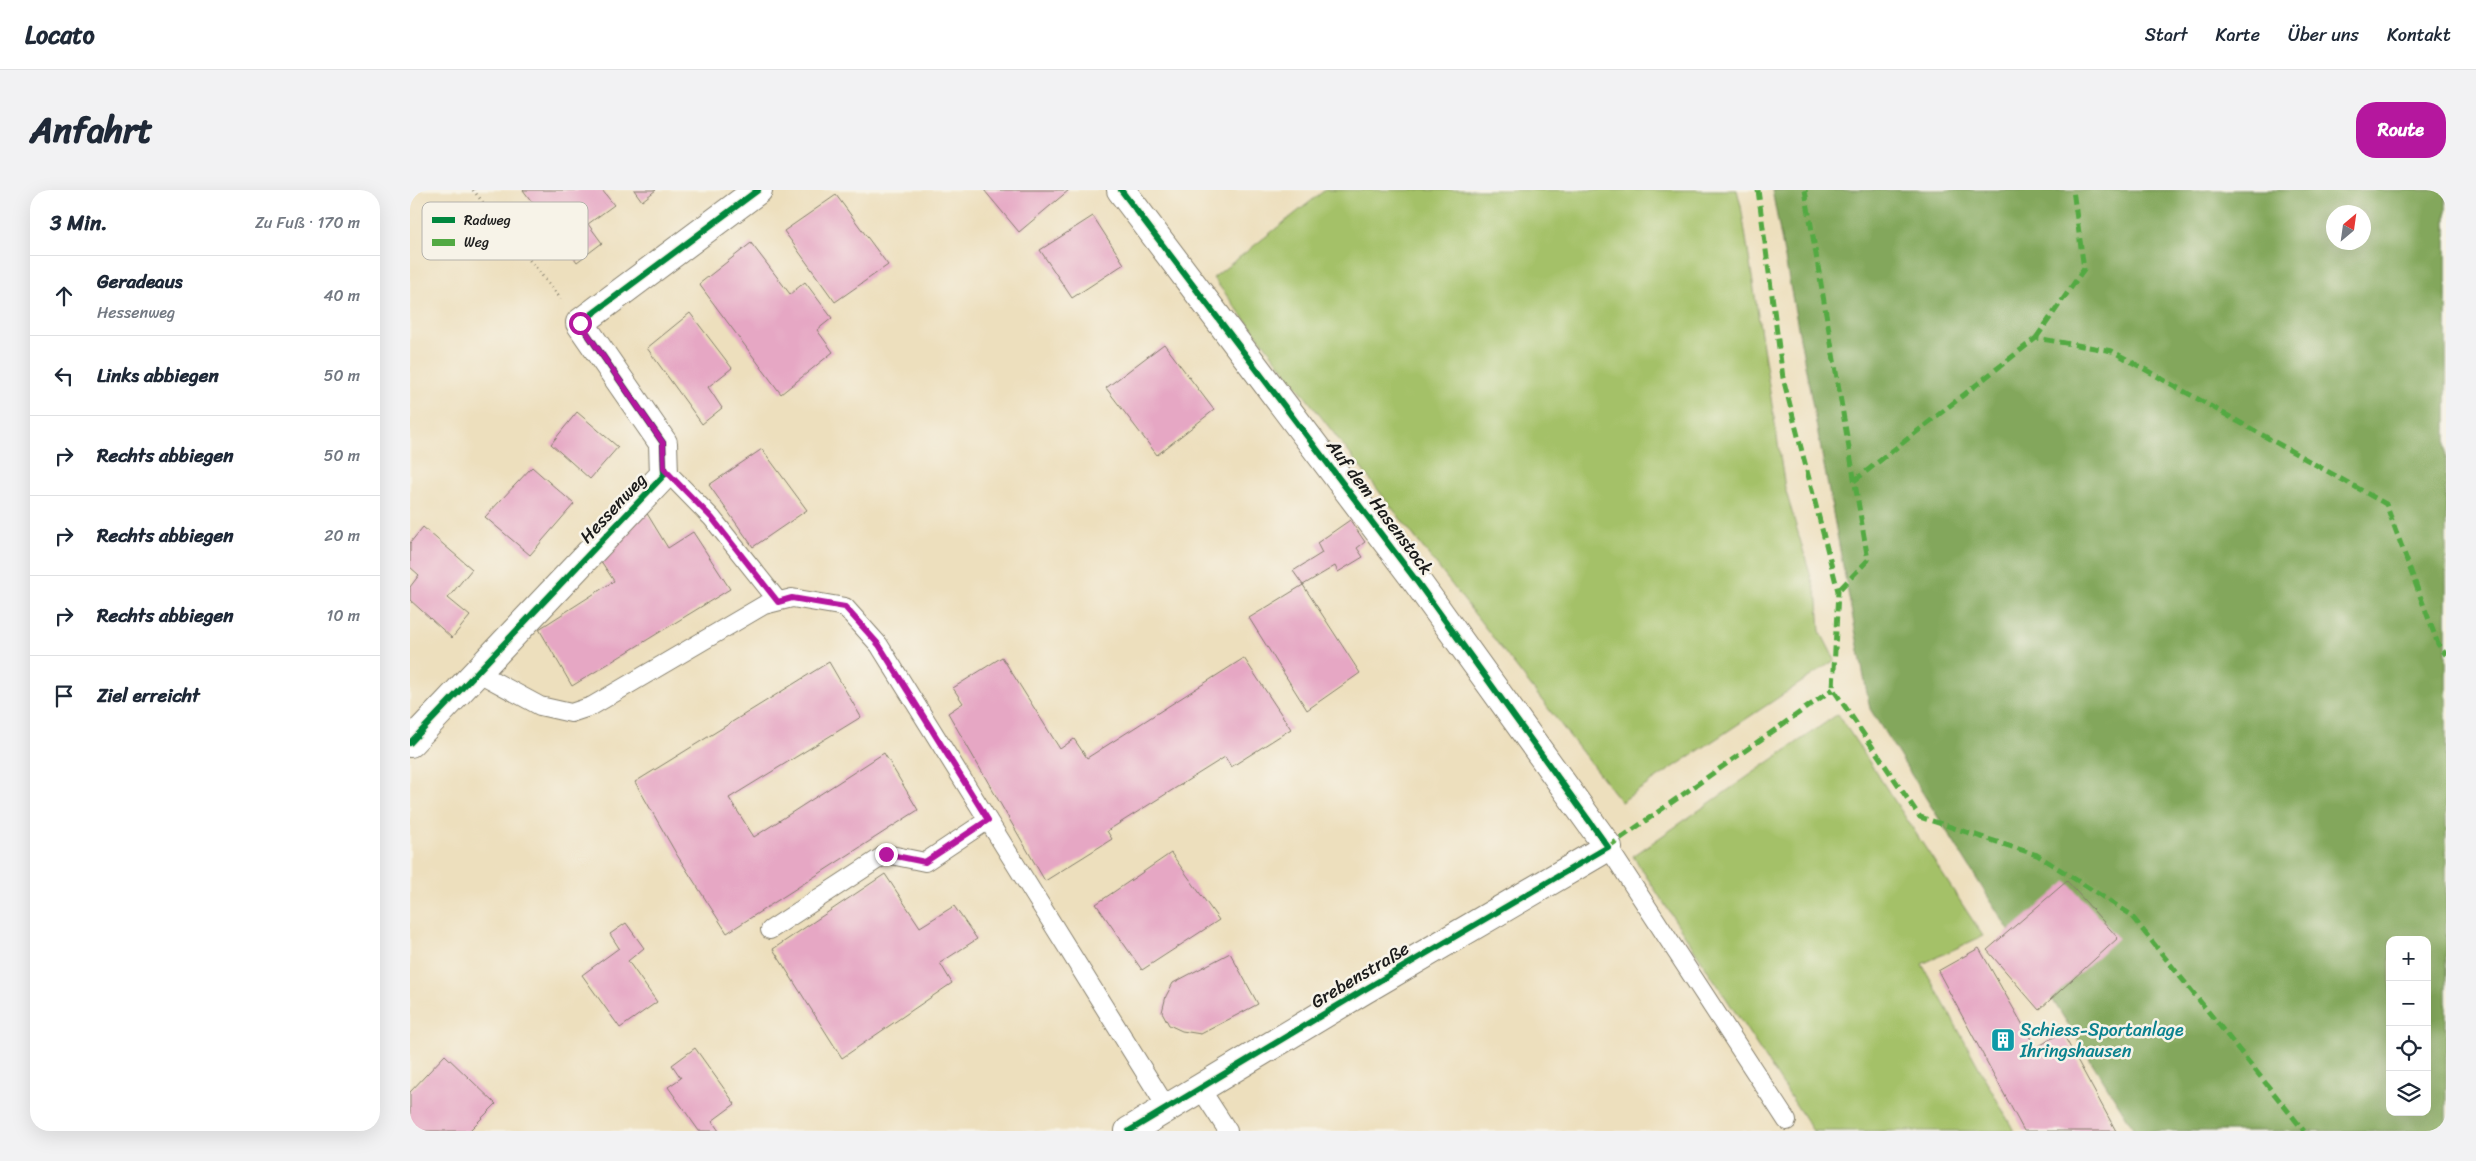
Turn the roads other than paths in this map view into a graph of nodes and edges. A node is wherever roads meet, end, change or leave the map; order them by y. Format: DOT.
graph roads {
  1 [pos="758,190"];
  2 [pos="1121,190"];
  3 [pos="664,469"];
  4 [pos="778,602"];
  5 [pos="477,672"];
  6 [pos="410,743"];
  7 [pos="988,820"];
  8 [pos="1608,848"];
  9 [pos="770,930"];
  10 [pos="1200,1088"];
  11 [pos="1167,1108"];
  12 [pos="1787,1121"];
  13 [pos="1129,1131"];
  14 [pos="1228,1131"];
  1 -- 3 [label="street, Hessenweg"];
  2 -- 8 [label="street, Auf dem Hasenstock"];
  3 -- 4 [label="lane"];
  3 -- 5 [label="street, Hessenweg"];
  4 -- 5 [label="lane"];
  4 -- 7 [label="lane"];
  5 -- 6 [label="street, Hessenweg"];
  7 -- 9 [label="lane"];
  7 -- 11 [label="lane"];
  8 -- 10 [label="street, Grebenstraße"];
  8 -- 12 [label="lane"];
  10 -- 11 [label="street, Grebenstraße"];
  10 -- 14 [label="lane"];
  11 -- 13 [label="street, Grebenstraße"];
}
